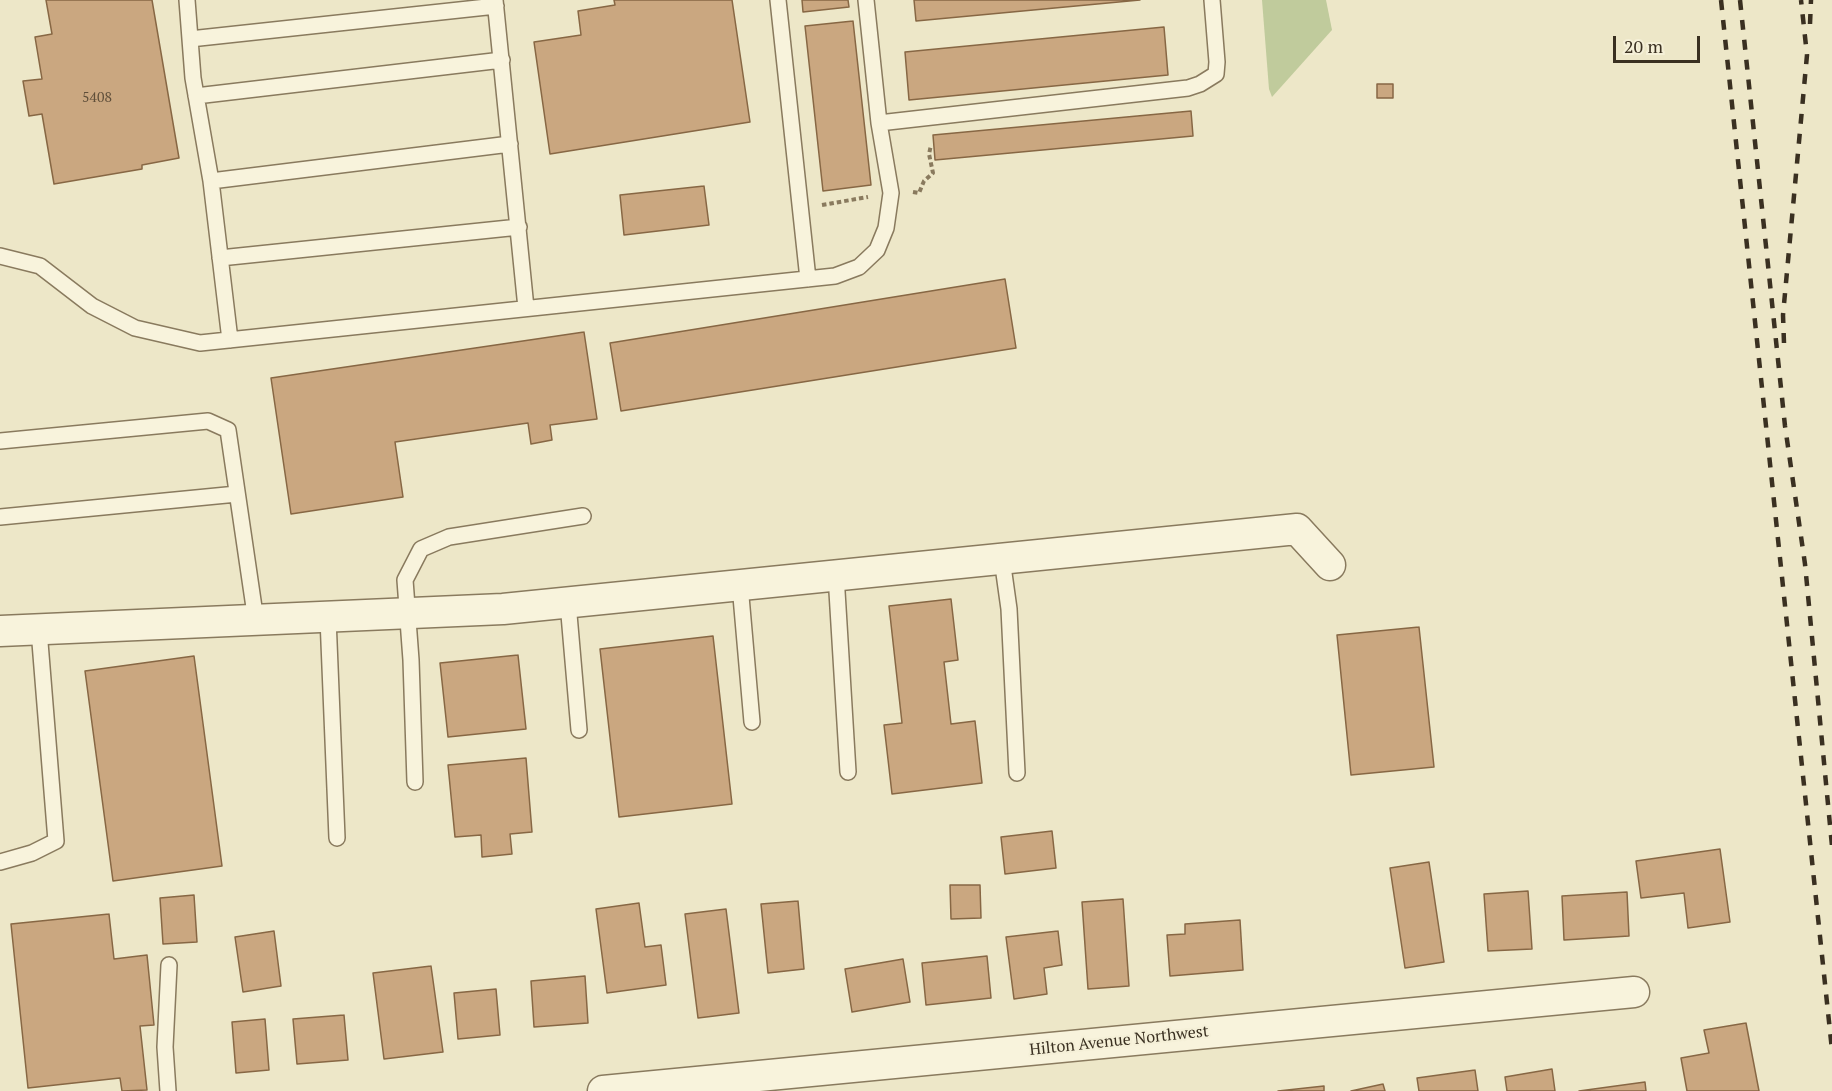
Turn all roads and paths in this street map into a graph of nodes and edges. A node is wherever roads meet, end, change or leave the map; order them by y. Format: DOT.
graph roads {
  1 [pos="187,0"];
  2 [pos="778,0"];
  3 [pos="866,0"];
  4 [pos="1212,0"];
  5 [pos="495,3"];
  6 [pos="190,39"];
  7 [pos="502,60"];
  8 [pos="196,96"];
  9 [pos="879,123"];
  10 [pos="510,144"];
  11 [pos="931,145"];
  12 [pos="211,181"];
  13 [pos="903,191"];
  14 [pos="872,196"];
  15 [pos="816,206"];
  16 [pos="519,227"];
  17 [pos="0,256"];
  18 [pos="220,258"];
  19 [pos="808,279"];
  20 [pos="526,308"];
  21 [pos="230,340"];
  22 [pos="0,441"];
  23 [pos="237,494"];
  24 [pos="583,516"];
  25 [pos="0,517"];
  26 [pos="1002,559"];
  27 [pos="1330,565"];
  28 [pos="836,575"];
  29 [pos="740,585"];
  30 [pos="568,603"];
  31 [pos="408,614"];
  32 [pos="328,618"];
  33 [pos="255,621"];
  34 [pos="39,630"];
  35 [pos="0,632"];
  36 [pos="752,722"];
  37 [pos="579,730"];
  38 [pos="848,772"];
  39 [pos="1017,773"];
  40 [pos="415,782"];
  41 [pos="337,838"];
  42 [pos="0,862"];
  43 [pos="169,965"];
  44 [pos="1634,992"];
  45 [pos="168,1091"];
  46 [pos="603,1091"];
  1 -- 6 [label="lane"];
  2 -- 19 [label="lane"];
  3 -- 9 [label="lane"];
  4 -- 9 [label="lane"];
  5 -- 6 [label="lane"];
  5 -- 7 [label="lane"];
  6 -- 8 [label="lane"];
  7 -- 8 [label="lane"];
  7 -- 10 [label="lane"];
  8 -- 12 [label="lane"];
  9 -- 19 [label="lane"];
  10 -- 12 [label="lane"];
  10 -- 16 [label="lane"];
  11 -- 13 [label="path"];
  12 -- 18 [label="lane"];
  14 -- 15 [label="path"];
  16 -- 18 [label="lane"];
  16 -- 20 [label="lane"];
  17 -- 21 [label="lane"];
  18 -- 21 [label="lane"];
  19 -- 20 [label="lane"];
  20 -- 21 [label="lane"];
  22 -- 23 [label="lane"];
  23 -- 25 [label="lane"];
  23 -- 33 [label="lane"];
  24 -- 31 [label="lane"];
  26 -- 27 [label="street"];
  26 -- 28 [label="street"];
  26 -- 39 [label="lane"];
  28 -- 29 [label="street"];
  28 -- 38 [label="lane"];
  29 -- 30 [label="street"];
  29 -- 36 [label="lane"];
  30 -- 31 [label="street"];
  30 -- 37 [label="lane"];
  31 -- 32 [label="street"];
  31 -- 40 [label="lane"];
  32 -- 33 [label="street"];
  32 -- 41 [label="lane"];
  33 -- 34 [label="street"];
  34 -- 35 [label="street"];
  34 -- 42 [label="lane"];
  43 -- 45 [label="lane"];
  44 -- 46 [label="street, Hilton Avenue Northwest"];
}
